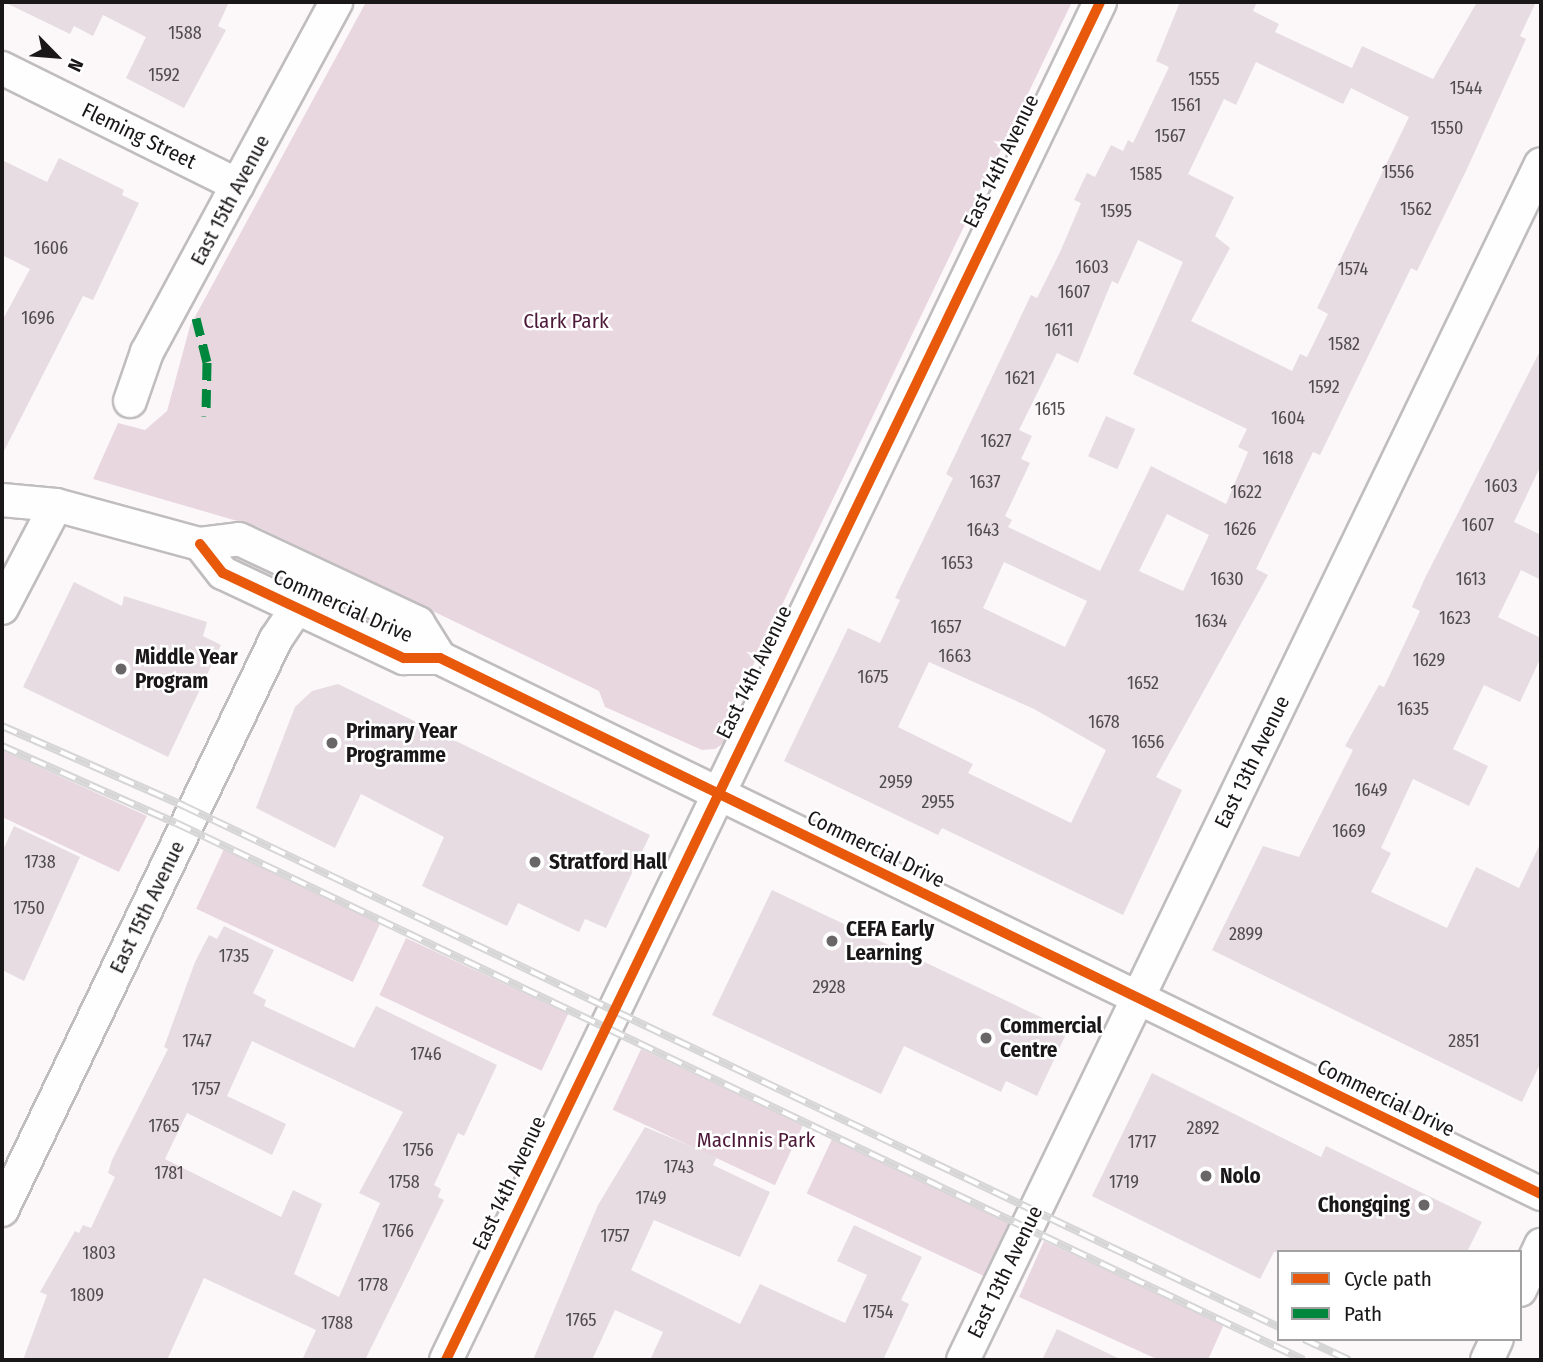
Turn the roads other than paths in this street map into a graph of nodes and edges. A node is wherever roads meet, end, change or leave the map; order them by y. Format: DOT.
graph roads {
  1 [pos="336,2"];
  2 [pos="1100,2"];
  3 [pos="2,68"];
  4 [pos="1541,164"];
  5 [pos="238,186"];
  6 [pos="130,401"];
  7 [pos="2,500"];
  8 [pos="56,505"];
  9 [pos="200,544"];
  10 [pos="2,608"];
  11 [pos="297,608"];
  12 [pos="440,658"];
  13 [pos="717,793"];
  14 [pos="1138,996"];
  15 [pos="1541,1194"];
  16 [pos="2,1210"];
  17 [pos="1541,1245"];
  18 [pos="1522,1286"];
  19 [pos="1496,1341"];
  20 [pos="446,1360"];
  21 [pos="963,1360"];
  22 [pos="1488,1360"];
  1 -- 5 [label="street, East 15th Avenue"];
  2 -- 13 [label="street, East 14th Avenue"];
  3 -- 5 [label="street, Fleming Street"];
  4 -- 14 [label="street, East 13th Avenue"];
  5 -- 6 [label="street, East 15th Avenue"];
  7 -- 8 [label="street, Commercial Drive"];
  8 -- 9 [label="street, Commercial Drive"];
  8 -- 10 [label="street"];
  9 -- 11 [label="street, Commercial Drive"];
  9 -- 12 [label="street, Commercial Drive"];
  11 -- 12 [label="street, Commercial Drive"];
  11 -- 16 [label="street, East 15th Avenue"];
  12 -- 13 [label="street, Commercial Drive"];
  13 -- 14 [label="street, Commercial Drive"];
  13 -- 20 [label="street, East 14th Avenue"];
  14 -- 15 [label="street, Commercial Drive"];
  14 -- 21 [label="street, East 13th Avenue"];
  17 -- 18 [label="street"];
  19 -- 22 [label="street"];
}
